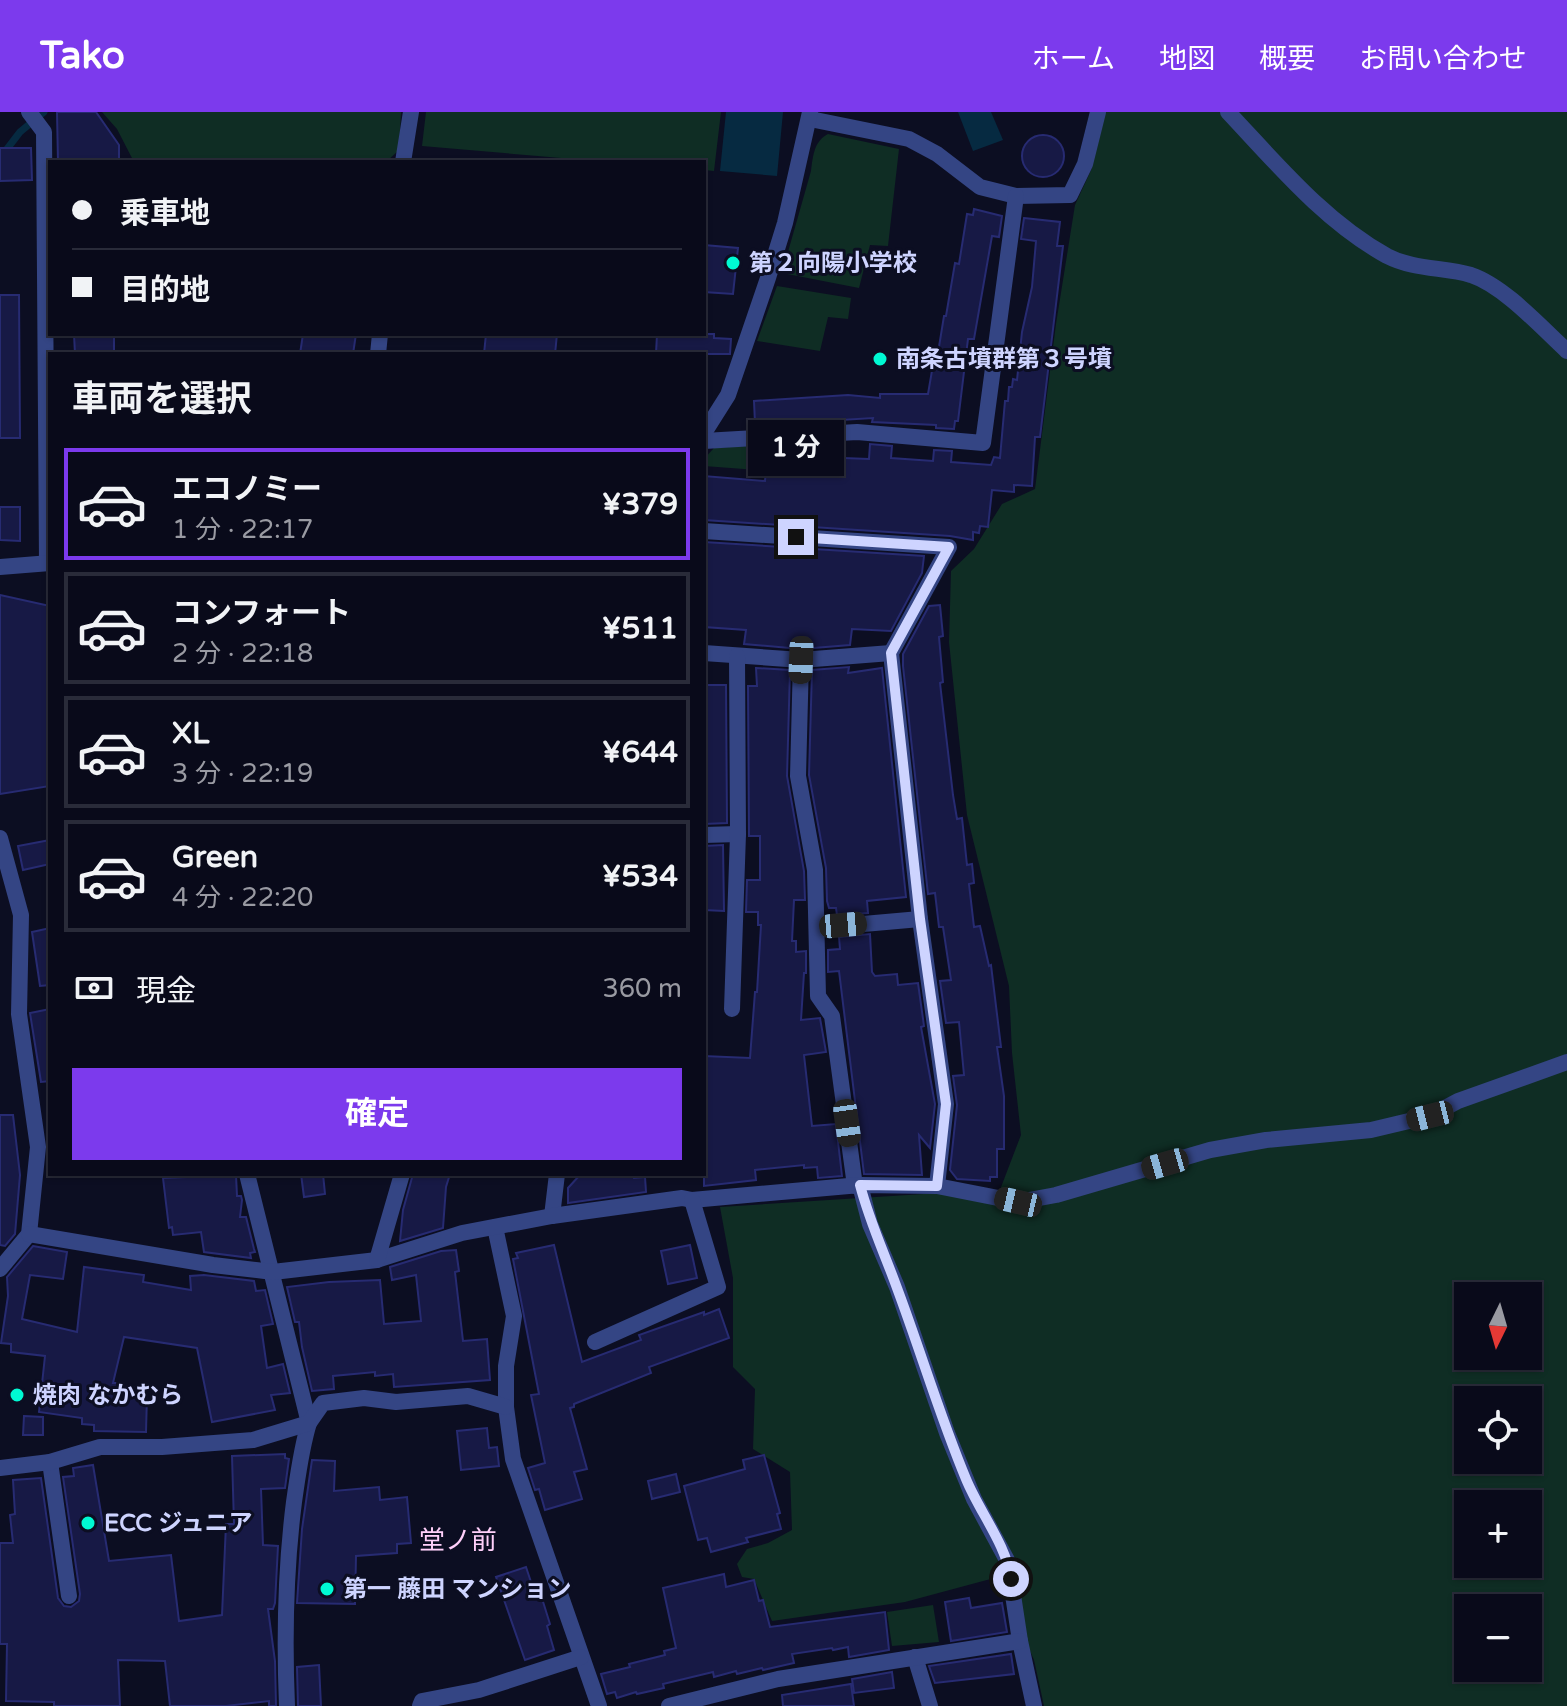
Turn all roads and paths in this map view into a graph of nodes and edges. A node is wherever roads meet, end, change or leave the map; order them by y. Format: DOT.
graph roads {
  1 [pos="29,112"];
  2 [pos="411,112"];
  3 [pos="1098,112"];
  4 [pos="1228,112"];
  5 [pos="810,116"];
  6 [pos="403,160"];
  7 [pos="1016,196"];
  8 [pos="1567,351"];
  9 [pos="706,430"];
  10 [pos="706,441"];
  11 [pos="48,477"];
  12 [pos="706,531"];
  13 [pos="48,563"];
  14 [pos="0,567"];
  15 [pos="706,653"];
  16 [pos="891,653"];
  17 [pos="737,656"];
  18 [pos="801,660"];
  19 [pos="738,834"];
  20 [pos="706,835"];
  21 [pos="0,838"];
  22 [pos="920,919"];
  23 [pos="818,928"];
  24 [pos="732,1009"];
  25 [pos="1567,1062"];
  26 [pos="248,1176"];
  27 [pos="401,1176"];
  28 [pos="557,1176"];
  29 [pos="858,1185"];
  30 [pos="937,1186"];
  31 [pos="692,1200"];
  32 [pos="552,1216"];
  33 [pos="495,1227"];
  34 [pos="29,1234"];
  35 [pos="377,1260"];
  36 [pos="0,1269"];
  37 [pos="273,1272"];
  38 [pos="595,1342"];
  39 [pos="506,1407"];
  40 [pos="309,1423"];
  41 [pos="50,1462"];
  42 [pos="0,1468"];
  43 [pos="69,1596"];
  44 [pos="1020,1641"];
  45 [pos="581,1657"];
  46 [pos="915,1657"];
  47 [pos="481,1698"];
  48 [pos="287,1706"];
  49 [pos="420,1706"];
  50 [pos="599,1706"];
  51 [pos="669,1706"];
  52 [pos="930,1706"];
  53 [pos="1034,1706"];
  1 -- 11 [label="street"];
  2 -- 6 [label="street"];
  3 -- 7 [label="street"];
  4 -- 8 [label="street"];
  5 -- 7 [label="street"];
  5 -- 9 [label="street"];
  7 -- 10 [label="street"];
  12 -- 16 [label="street"];
  13 -- 14 [label="street"];
  15 -- 17 [label="street"];
  16 -- 18 [label="street"];
  16 -- 22 [label="street"];
  17 -- 18 [label="street"];
  17 -- 19 [label="street"];
  18 -- 23 [label="street"];
  19 -- 20 [label="street"];
  19 -- 24 [label="street"];
  21 -- 34 [label="street"];
  22 -- 23 [label="street"];
  22 -- 30 [label="street"];
  23 -- 29 [label="street"];
  25 -- 30 [label="street"];
  26 -- 37 [label="street"];
  27 -- 35 [label="street"];
  28 -- 32 [label="street"];
  29 -- 30 [label="street"];
  29 -- 31 [label="street"];
  29 -- 44 [label="street"];
  31 -- 32 [label="street"];
  31 -- 38 [label="street"];
  32 -- 33 [label="street"];
  33 -- 35 [label="street"];
  33 -- 39 [label="street"];
  34 -- 36 [label="street"];
  34 -- 37 [label="street"];
  35 -- 37 [label="street"];
  37 -- 40 [label="street"];
  39 -- 40 [label="street"];
  39 -- 45 [label="street"];
  40 -- 41 [label="street"];
  40 -- 48 [label="street"];
  41 -- 42 [label="street"];
  41 -- 43 [label="street"];
  44 -- 46 [label="street"];
  44 -- 53 [label="street"];
  45 -- 47 [label="street"];
  45 -- 50 [label="street"];
  46 -- 51 [label="street"];
  46 -- 52 [label="street"];
  47 -- 49 [label="street"];
}
